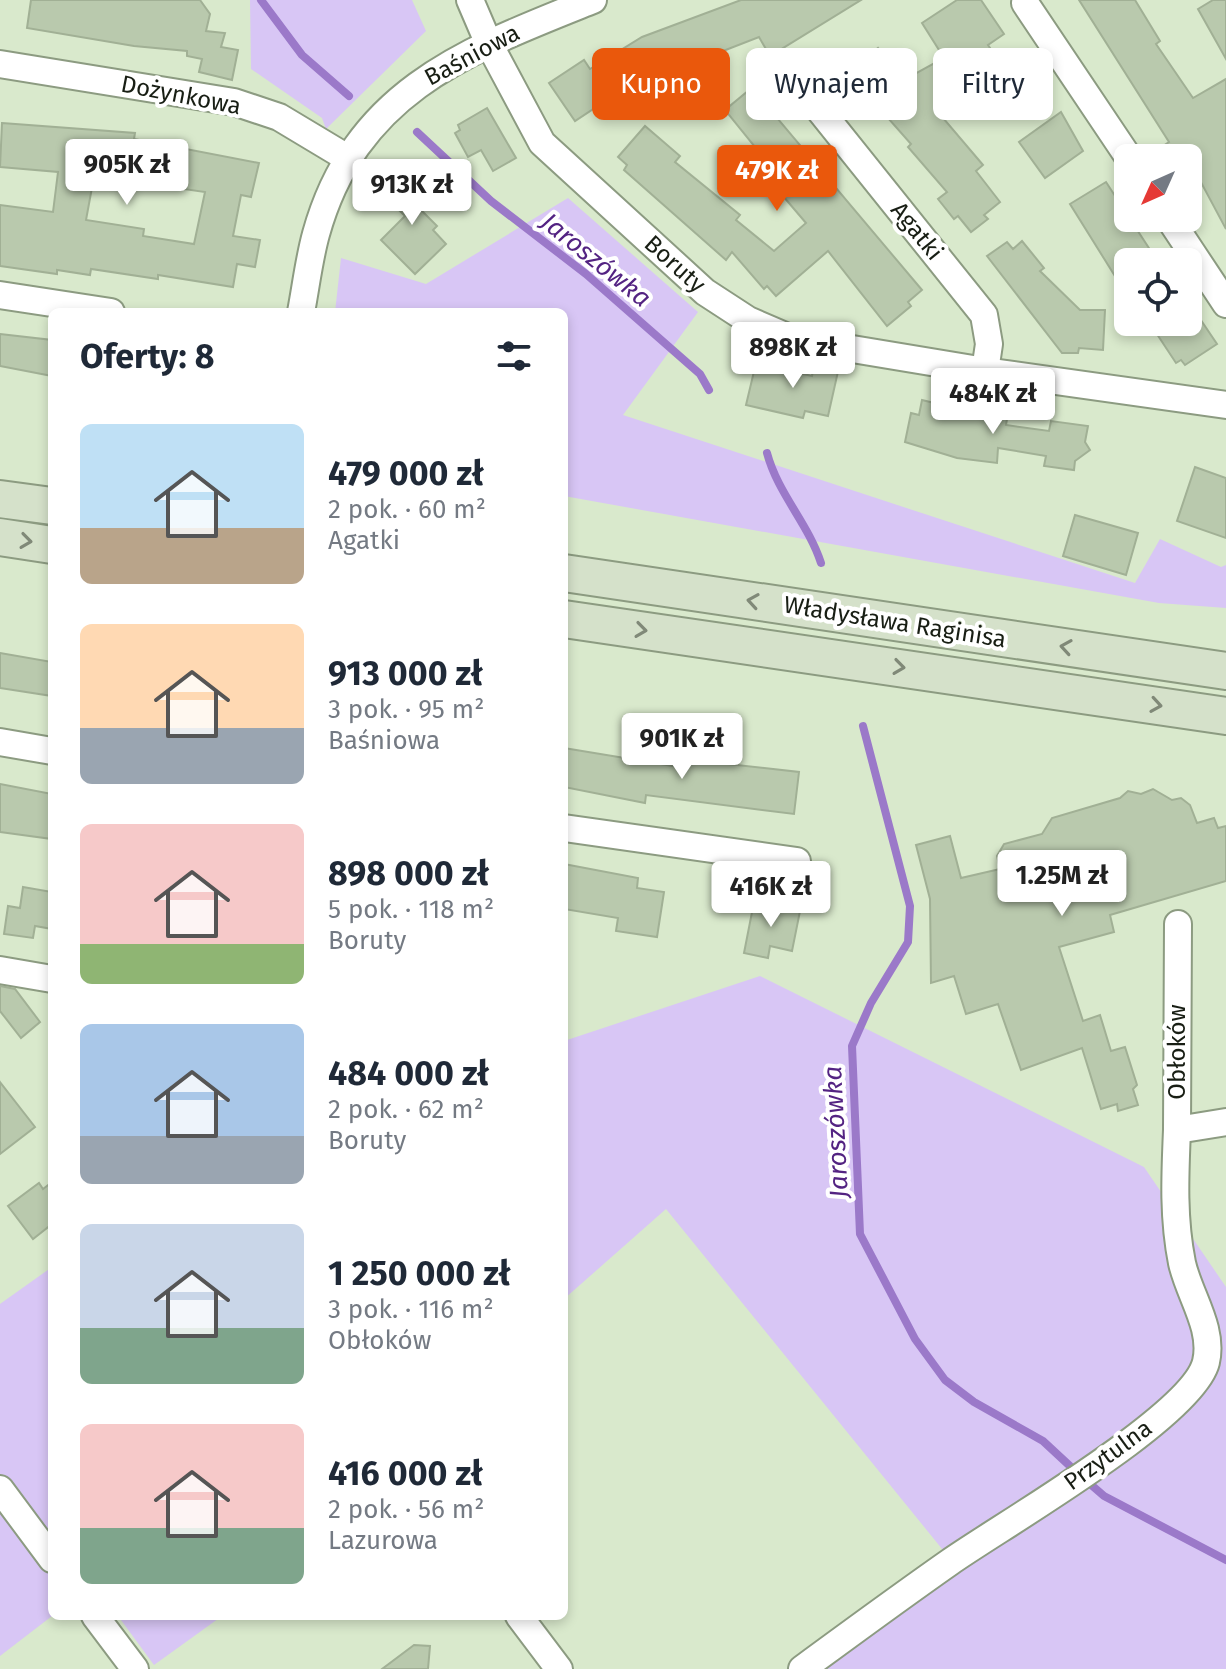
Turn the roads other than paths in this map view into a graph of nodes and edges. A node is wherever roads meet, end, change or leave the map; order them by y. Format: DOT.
graph roads {
  1 [pos="470,0"];
  2 [pos="593,0"];
  3 [pos="1025,3"];
  4 [pos="488,42"];
  5 [pos="0,64"];
  6 [pos="828,120"];
  7 [pos="1120,144"];
  8 [pos="349,159"];
  9 [pos="1178,232"];
  10 [pos="0,295"];
  11 [pos="1226,304"];
  12 [pos="85,308"];
  13 [pos="302,308"];
  14 [pos="985,371"];
  15 [pos="1226,405"];
  16 [pos="0,499"];
  17 [pos="48,505"];
  18 [pos="0,537"];
  19 [pos="48,544"];
  20 [pos="568,574"];
  21 [pos="568,620"];
  22 [pos="1226,671"];
  23 [pos="1226,716"];
  24 [pos="0,742"];
  25 [pos="48,750"];
  26 [pos="568,829"];
  27 [pos="797,861"];
  28 [pos="1178,924"];
  29 [pos="0,970"];
  30 [pos="48,978"];
  31 [pos="1226,1122"];
  32 [pos="1177,1130"];
  33 [pos="0,1489"];
  34 [pos="48,1554"];
  35 [pos="98,1620"];
  36 [pos="522,1620"];
  37 [pos="135,1669"];
  38 [pos="559,1669"];
  39 [pos="802,1669"];
  1 -- 4 [label="street, Boruty"];
  2 -- 4 [label="street, Baśniowa"];
  3 -- 7 [label="street"];
  4 -- 8 [label="street, Baśniowa"];
  4 -- 14 [label="street, Boruty"];
  5 -- 8 [label="street, Dożynkowa"];
  6 -- 14 [label="street, Agatki"];
  8 -- 13 [label="street, Baśniowa"];
  9 -- 11 [label="street"];
  10 -- 12 [label="street"];
  14 -- 15 [label="street, Boruty"];
  16 -- 17 [label="main road"];
  18 -- 19 [label="main road, one-way"];
  22 -- 20 [label="main road, Władysława Raginisa, one-way"];
  21 -- 23 [label="main road, Władysława Raginisa, one-way"];
  24 -- 25 [label="street"];
  26 -- 27 [label="street"];
  28 -- 32 [label="street, Obłoków"];
  29 -- 30 [label="street"];
  31 -- 32 [label="street, Obłoków"];
  32 -- 39 [label="street, Przytulna"];
  33 -- 34 [label="street"];
  35 -- 37 [label="street"];
  36 -- 38 [label="street"];
}
